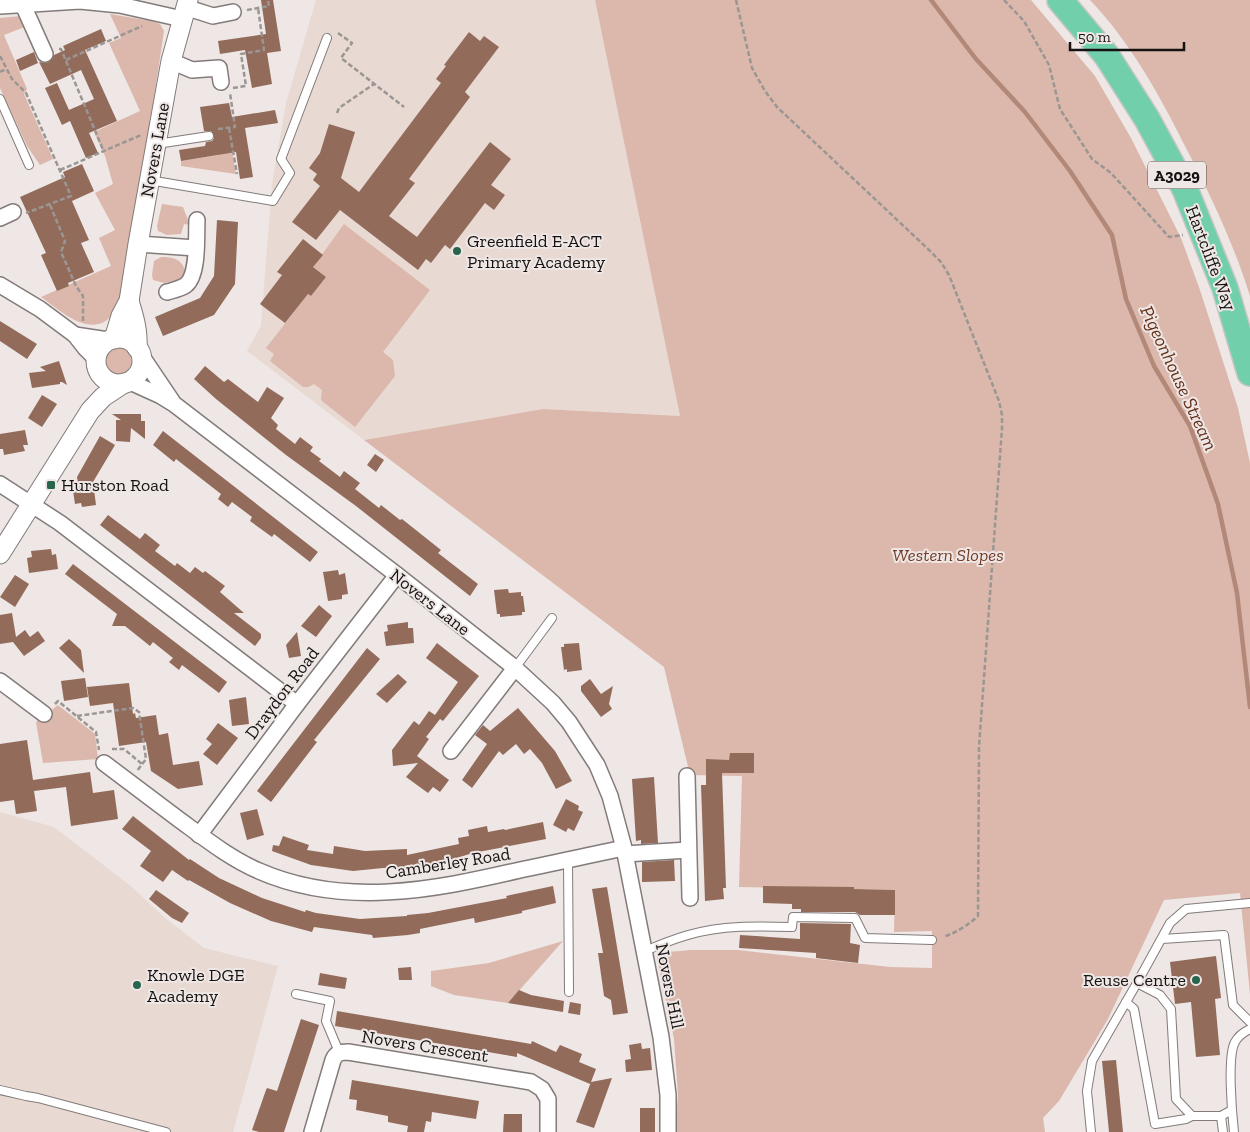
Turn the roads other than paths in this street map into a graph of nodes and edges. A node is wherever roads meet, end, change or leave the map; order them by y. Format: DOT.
graph roads {
  1 [pos="1060,0"];
  2 [pos="23,4"];
  3 [pos="0,6"];
  4 [pos="180,10"];
  5 [pos="233,12"];
  6 [pos="327,38"];
  7 [pos="45,54"];
  8 [pos="170,61"];
  9 [pos="221,82"];
  10 [pos="0,99"];
  11 [pos="157,136"];
  12 [pos="209,136"];
  13 [pos="29,165"];
  14 [pos="149,180"];
  15 [pos="197,220"];
  16 [pos="138,244"];
  17 [pos="196,248"];
  18 [pos="0,285"];
  19 [pos="167,292"];
  20 [pos="129,301"];
  21 [pos="80,335"];
  22 [pos="111,340"];
  23 [pos="139,351"];
  24 [pos="96,363"];
  25 [pos="1250,373"];
  26 [pos="126,382"];
  27 [pos="174,404"];
  28 [pos="90,411"];
  29 [pos="0,484"];
  30 [pos="32,505"];
  31 [pos="0,554"];
  32 [pos="397,575"];
  33 [pos="552,618"];
  34 [pos="515,668"];
  35 [pos="0,681"];
  36 [pos="296,704"];
  37 [pos="44,714"];
  38 [pos="451,751"];
  39 [pos="104,763"];
  40 [pos="687,776"];
  41 [pos="199,835"];
  42 [pos="688,850"];
  43 [pos="625,851"];
  44 [pos="568,860"];
  45 [pos="690,898"];
  46 [pos="1248,903"];
  47 [pos="1162,939"];
  48 [pos="932,940"];
  49 [pos="645,951"];
  50 [pos="1137,983"];
  51 [pos="569,992"];
  52 [pos="296,994"];
  53 [pos="1126,1002"];
  54 [pos="1250,1022"];
  55 [pos="1250,1029"];
  56 [pos="339,1052"];
  57 [pos="0,1090"];
  58 [pos="1232,1110"];
  59 [pos="1192,1116"];
  60 [pos="1221,1116"];
  61 [pos="166,1132"];
  62 [pos="312,1132"];
  63 [pos="548,1132"];
  64 [pos="668,1132"];
  65 [pos="1091,1132"];
  66 [pos="1223,1132"];
  67 [pos="1234,1132"];
  1 -- 25 [label="highway, Hartcliffe Way / A3029"];
  2 -- 3 [label="street"];
  2 -- 4 [label="street"];
  2 -- 7 [label="street"];
  4 -- 5 [label="street"];
  4 -- 8 [label="street, Novers Lane"];
  6 -- 14 [label="lane"];
  8 -- 9 [label="street"];
  8 -- 11 [label="street, Novers Lane"];
  10 -- 13 [label="lane"];
  11 -- 12 [label="lane"];
  11 -- 14 [label="street, Novers Lane"];
  14 -- 16 [label="street, Novers Lane"];
  15 -- 17 [label="street"];
  16 -- 17 [label="street"];
  16 -- 20 [label="street, Novers Lane"];
  17 -- 19 [label="street"];
  18 -- 21 [label="street"];
  20 -- 22 [label="street, Novers Lane"];
  20 -- 23 [label="street, Novers Lane"];
  21 -- 22 [label="street"];
  21 -- 24 [label="street"];
  22 -- 23 [label="street"];
  22 -- 24 [label="street"];
  23 -- 26 [label="street"];
  23 -- 27 [label="street, Novers Lane"];
  24 -- 26 [label="street"];
  24 -- 28 [label="street"];
  26 -- 27 [label="street, Novers Lane"];
  26 -- 28 [label="street"];
  27 -- 32 [label="street, Novers Lane"];
  28 -- 30 [label="street"];
  29 -- 30 [label="street"];
  30 -- 31 [label="street"];
  30 -- 36 [label="street"];
  32 -- 34 [label="street, Novers Lane"];
  32 -- 36 [label="street, Draydon Road"];
  33 -- 34 [label="lane"];
  34 -- 38 [label="street"];
  34 -- 43 [label="street, Novers Lane"];
  35 -- 37 [label="street"];
  36 -- 41 [label="street, Draydon Road"];
  39 -- 41 [label="street, Camberley Road"];
  40 -- 42 [label="street"];
  41 -- 44 [label="street, Camberley Road"];
  42 -- 43 [label="street, Camberley Road"];
  42 -- 45 [label="street"];
  43 -- 44 [label="street, Camberley Road"];
  43 -- 49 [label="street, Novers Hill"];
  44 -- 51 [label="lane"];
  46 -- 47 [label="lane"];
  47 -- 50 [label="lane"];
  47 -- 54 [label="lane"];
  48 -- 49 [label="lane"];
  49 -- 64 [label="street, Novers Hill"];
  50 -- 53 [label="lane"];
  50 -- 59 [label="lane"];
  52 -- 56 [label="lane"];
  53 -- 59 [label="lane"];
  53 -- 65 [label="lane"];
  55 -- 58 [label="lane"];
  56 -- 62 [label="street, Novers Crescent"];
  56 -- 63 [label="street, Novers Crescent"];
  57 -- 61 [label="lane"];
  58 -- 60 [label="lane"];
  58 -- 67 [label="lane"];
  59 -- 60 [label="lane"];
  60 -- 66 [label="lane"];
}
